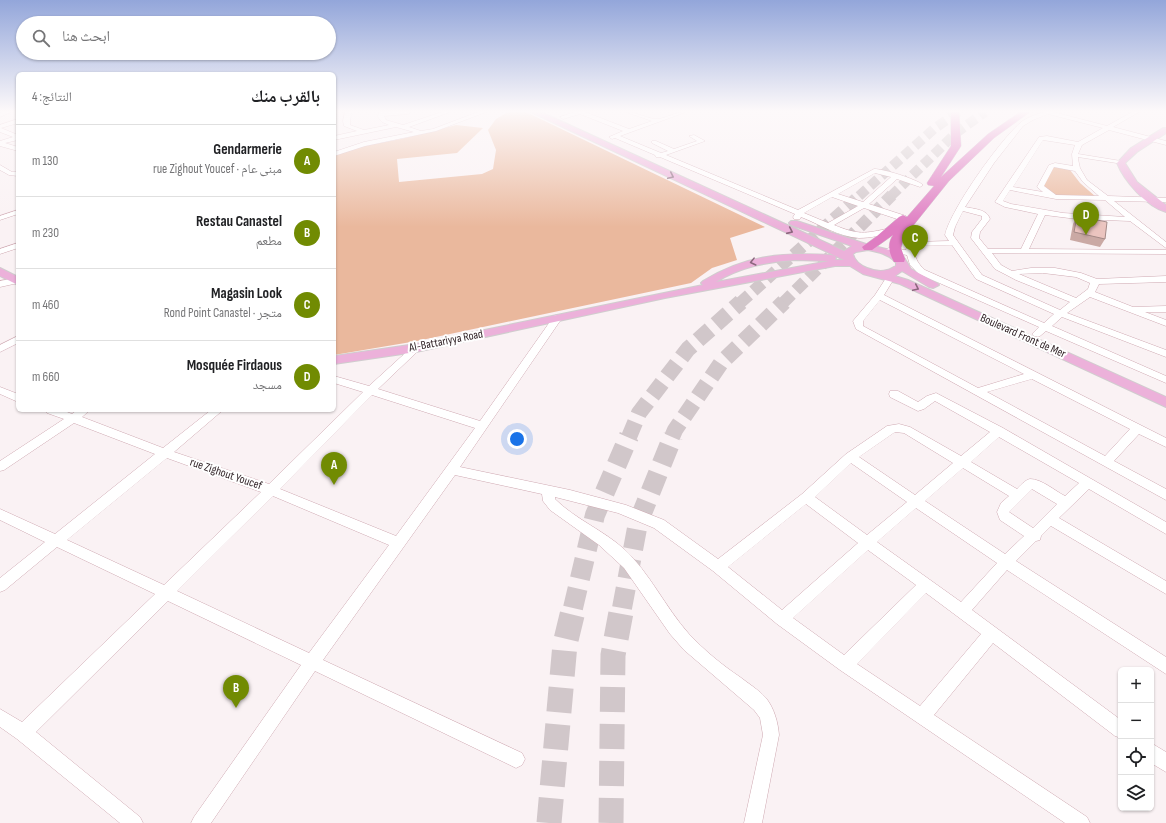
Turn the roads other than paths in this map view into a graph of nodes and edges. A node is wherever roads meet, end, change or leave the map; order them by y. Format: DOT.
graph roads {
  1 [pos="616,150"];
  2 [pos="636,150"];
  3 [pos="649,150"];
  4 [pos="953,150"];
  5 [pos="976,150"];
  6 [pos="1000,150"];
  7 [pos="1033,150"];
  8 [pos="1077,150"];
  9 [pos="1134,150"];
  10 [pos="1147,150"];
  11 [pos="674,151"];
  12 [pos="662,155"];
  13 [pos="1075,155"];
  14 [pos="652,159"];
  15 [pos="1121,163"];
  16 [pos="1,168"];
  17 [pos="1076,169"];
  18 [pos="16,174"];
  19 [pos="896,176"];
  20 [pos="920,185"];
  21 [pos="1008,188"];
  22 [pos="833,195"];
  23 [pos="1049,196"];
  24 [pos="1106,198"];
  25 [pos="1152,199"];
  26 [pos="1165,201"];
  27 [pos="864,205"];
  28 [pos="961,208"];
  29 [pos="1166,209"];
  30 [pos="16,213"];
  31 [pos="799,213"];
  32 [pos="1042,213"];
  33 [pos="0,218"];
  34 [pos="903,218"];
  35 [pos="1131,219"];
  36 [pos="794,223"];
  37 [pos="829,225"];
  38 [pos="890,230"];
  39 [pos="954,243"];
  40 [pos="16,246"];
  41 [pos="1166,246"];
  42 [pos="871,248"];
  43 [pos="985,251"];
  44 [pos="0,252"];
  45 [pos="1023,252"];
  46 [pos="1166,252"];
  47 [pos="910,253"];
  48 [pos="898,258"];
  49 [pos="848,260"];
  50 [pos="0,271"];
  51 [pos="1012,274"];
  52 [pos="885,276"];
  53 [pos="1166,279"];
  54 [pos="16,281"];
  55 [pos="16,282"];
  56 [pos="1095,282"];
  57 [pos="0,284"];
  58 [pos="696,288"];
  59 [pos="1089,293"];
  60 [pos="879,296"];
  61 [pos="1077,302"];
  62 [pos="1129,309"];
  63 [pos="1166,309"];
  64 [pos="1060,313"];
  65 [pos="557,318"];
  66 [pos="1166,323"];
  67 [pos="1042,330"];
  68 [pos="16,340"];
  69 [pos="416,348"];
  70 [pos="0,350"];
  71 [pos="1166,354"];
  72 [pos="336,360"];
  73 [pos="1033,375"];
  74 [pos="336,380"];
  75 [pos="1166,380"];
  76 [pos="0,390"];
  77 [pos="370,391"];
  78 [pos="976,392"];
  79 [pos="1166,393"];
  80 [pos="894,394"];
  81 [pos="16,397"];
  82 [pos="1166,402"];
  83 [pos="57,412"];
  84 [pos="82,412"];
  85 [pos="216,412"];
  86 [pos="73,418"];
  87 [pos="483,426"];
  88 [pos="1138,428"];
  89 [pos="999,431"];
  90 [pos="1166,443"];
  91 [pos="165,453"];
  92 [pos="850,457"];
  93 [pos="1106,462"];
  94 [pos="963,463"];
  95 [pos="0,467"];
  96 [pos="452,470"];
  97 [pos="1088,482"];
  98 [pos="271,490"];
  99 [pos="548,490"];
  100 [pos="1017,495"];
  101 [pos="1166,495"];
  102 [pos="806,497"];
  103 [pos="916,502"];
  104 [pos="1066,503"];
  105 [pos="0,514"];
  106 [pos="1050,519"];
  107 [pos="1166,529"];
  108 [pos="1035,536"];
  109 [pos="56,540"];
  110 [pos="868,542"];
  111 [pos="398,543"];
  112 [pos="1006,562"];
  113 [pos="718,567"];
  114 [pos="925,585"];
  115 [pos="0,586"];
  116 [pos="1166,588"];
  117 [pos="166,592"];
  118 [pos="962,611"];
  119 [pos="782,619"];
  120 [pos="991,634"];
  121 [pos="313,661"];
  122 [pos="845,665"];
  123 [pos="1166,666"];
  124 [pos="0,717"];
  125 [pos="921,717"];
  126 [pos="1118,728"];
  127 [pos="23,732"];
  128 [pos="1154,754"];
  129 [pos="516,759"];
  130 [pos="1166,763"];
  131 [pos="134,823"];
  132 [pos="200,823"];
  133 [pos="753,823"];
  134 [pos="1081,823"];
  1 -- 49 [label="main road, one-way"];
  2 -- 14 [label="main road"];
  3 -- 12 [label="street"];
  4 -- 34 [label="highway"];
  5 -- 48 [label="highway"];
  6 -- 28 [label="street"];
  7 -- 21 [label="street"];
  8 -- 13 [label="street"];
  9 -- 15 [label="main road"];
  10 -- 26 [label="main road"];
  11 -- 12 [label="street"];
  12 -- 14 [label="street"];
  12 -- 31 [label="street"];
  13 -- 15 [label="street"];
  13 -- 17 [label="street"];
  14 -- 36 [label="main road"];
  15 -- 25 [label="main road"];
  16 -- 18 [label="street"];
  17 -- 23 [label="street"];
  17 -- 24 [label="street"];
  19 -- 20 [label="street"];
  19 -- 22 [label="street"];
  19 -- 27 [label="street"];
  21 -- 23 [label="street"];
  21 -- 32 [label="street"];
  22 -- 27 [label="street"];
  22 -- 31 [label="street"];
  23 -- 24 [label="street"];
  24 -- 25 [label="street"];
  24 -- 35 [label="street"];
  25 -- 26 [label="street"];
  25 -- 29 [label="main road"];
  27 -- 34 [label="street"];
  27 -- 37 [label="street"];
  28 -- 39 [label="street"];
  28 -- 43 [label="street"];
  30 -- 33 [label="street"];
  31 -- 36 [label="street"];
  31 -- 37 [label="street"];
  32 -- 35 [label="street"];
  32 -- 45 [label="street"];
  34 -- 38 [label="highway"];
  35 -- 41 [label="street"];
  36 -- 42 [label="main road"];
  37 -- 38 [label="street"];
  38 -- 42 [label="highway"];
  39 -- 47 [label="street"];
  39 -- 64 [label="street"];
  40 -- 44 [label="street"];
  42 -- 48 [label="main road"];
  42 -- 49 [label="main road"];
  43 -- 45 [label="street"];
  43 -- 51 [label="street"];
  45 -- 46 [label="street"];
  47 -- 48 [label="street"];
  47 -- 67 [label="street"];
  48 -- 52 [label="main road"];
  48 -- 67 [label="main road"];
  49 -- 52 [label="main road"];
  49 -- 58 [label="main road"];
  49 -- 58 [label="main road, one-way"];
  50 -- 54 [label="main road"];
  51 -- 56 [label="street"];
  51 -- 61 [label="street"];
  52 -- 60 [label="street"];
  52 -- 82 [label="main road, Boulevard Front de Mer, one-way"];
  53 -- 56 [label="street"];
  55 -- 57 [label="street"];
  56 -- 59 [label="street"];
  58 -- 65 [label="main road, Al-Battariyya Road"];
  59 -- 61 [label="street"];
  59 -- 62 [label="street"];
  60 -- 73 [label="street"];
  60 -- 78 [label="street"];
  61 -- 64 [label="street"];
  62 -- 63 [label="street"];
  62 -- 66 [label="street"];
  64 -- 67 [label="street"];
  64 -- 71 [label="street"];
  65 -- 69 [label="main road, Al-Battariyya Road"];
  65 -- 87 [label="street"];
  67 -- 75 [label="street"];
  67 -- 79 [label="main road"];
  68 -- 70 [label="street"];
  69 -- 72 [label="main road, Al-Battariyya Road"];
  69 -- 77 [label="street"];
  73 -- 78 [label="street"];
  73 -- 88 [label="street"];
  74 -- 77 [label="street"];
  76 -- 81 [label="street"];
  77 -- 87 [label="street"];
  77 -- 98 [label="street"];
  78 -- 93 [label="street"];
  80 -- 89 [label="street"];
  83 -- 86 [label="street, rue Zighout Youcef"];
  84 -- 86 [label="street"];
  85 -- 91 [label="street"];
  86 -- 91 [label="street, rue Zighout Youcef"];
  86 -- 95 [label="street"];
  87 -- 96 [label="street"];
  88 -- 90 [label="street"];
  88 -- 93 [label="street"];
  89 -- 94 [label="street"];
  89 -- 97 [label="street"];
  91 -- 98 [label="street, rue Zighout Youcef"];
  91 -- 109 [label="street"];
  92 -- 94 [label="street"];
  92 -- 102 [label="street"];
  92 -- 103 [label="street"];
  93 -- 101 [label="street"];
  94 -- 100 [label="street"];
  94 -- 103 [label="street"];
  96 -- 99 [label="street"];
  96 -- 111 [label="street"];
  97 -- 104 [label="street"];
  97 -- 107 [label="street"];
  98 -- 111 [label="street, rue Zighout Youcef"];
  98 -- 117 [label="street"];
  99 -- 113 [label="street"];
  99 -- 133 [label="street"];
  100 -- 104 [label="street"];
  100 -- 108 [label="street"];
  102 -- 110 [label="street"];
  102 -- 113 [label="street"];
  103 -- 110 [label="street"];
  103 -- 112 [label="street"];
  104 -- 106 [label="street"];
  105 -- 109 [label="street"];
  106 -- 108 [label="street"];
  106 -- 116 [label="street"];
  108 -- 112 [label="street"];
  109 -- 115 [label="street"];
  109 -- 117 [label="street"];
  110 -- 114 [label="street"];
  110 -- 119 [label="street"];
  111 -- 121 [label="street"];
  112 -- 118 [label="street"];
  112 -- 123 [label="street"];
  113 -- 119 [label="street"];
  114 -- 118 [label="street"];
  114 -- 122 [label="street"];
  117 -- 121 [label="street"];
  117 -- 127 [label="street"];
  118 -- 120 [label="street"];
  119 -- 122 [label="street"];
  120 -- 125 [label="street"];
  120 -- 126 [label="street"];
  121 -- 129 [label="street"];
  121 -- 132 [label="street"];
  122 -- 125 [label="street"];
  124 -- 127 [label="street"];
  125 -- 134 [label="street"];
  127 -- 131 [label="street"];
  128 -- 130 [label="street"];
}
